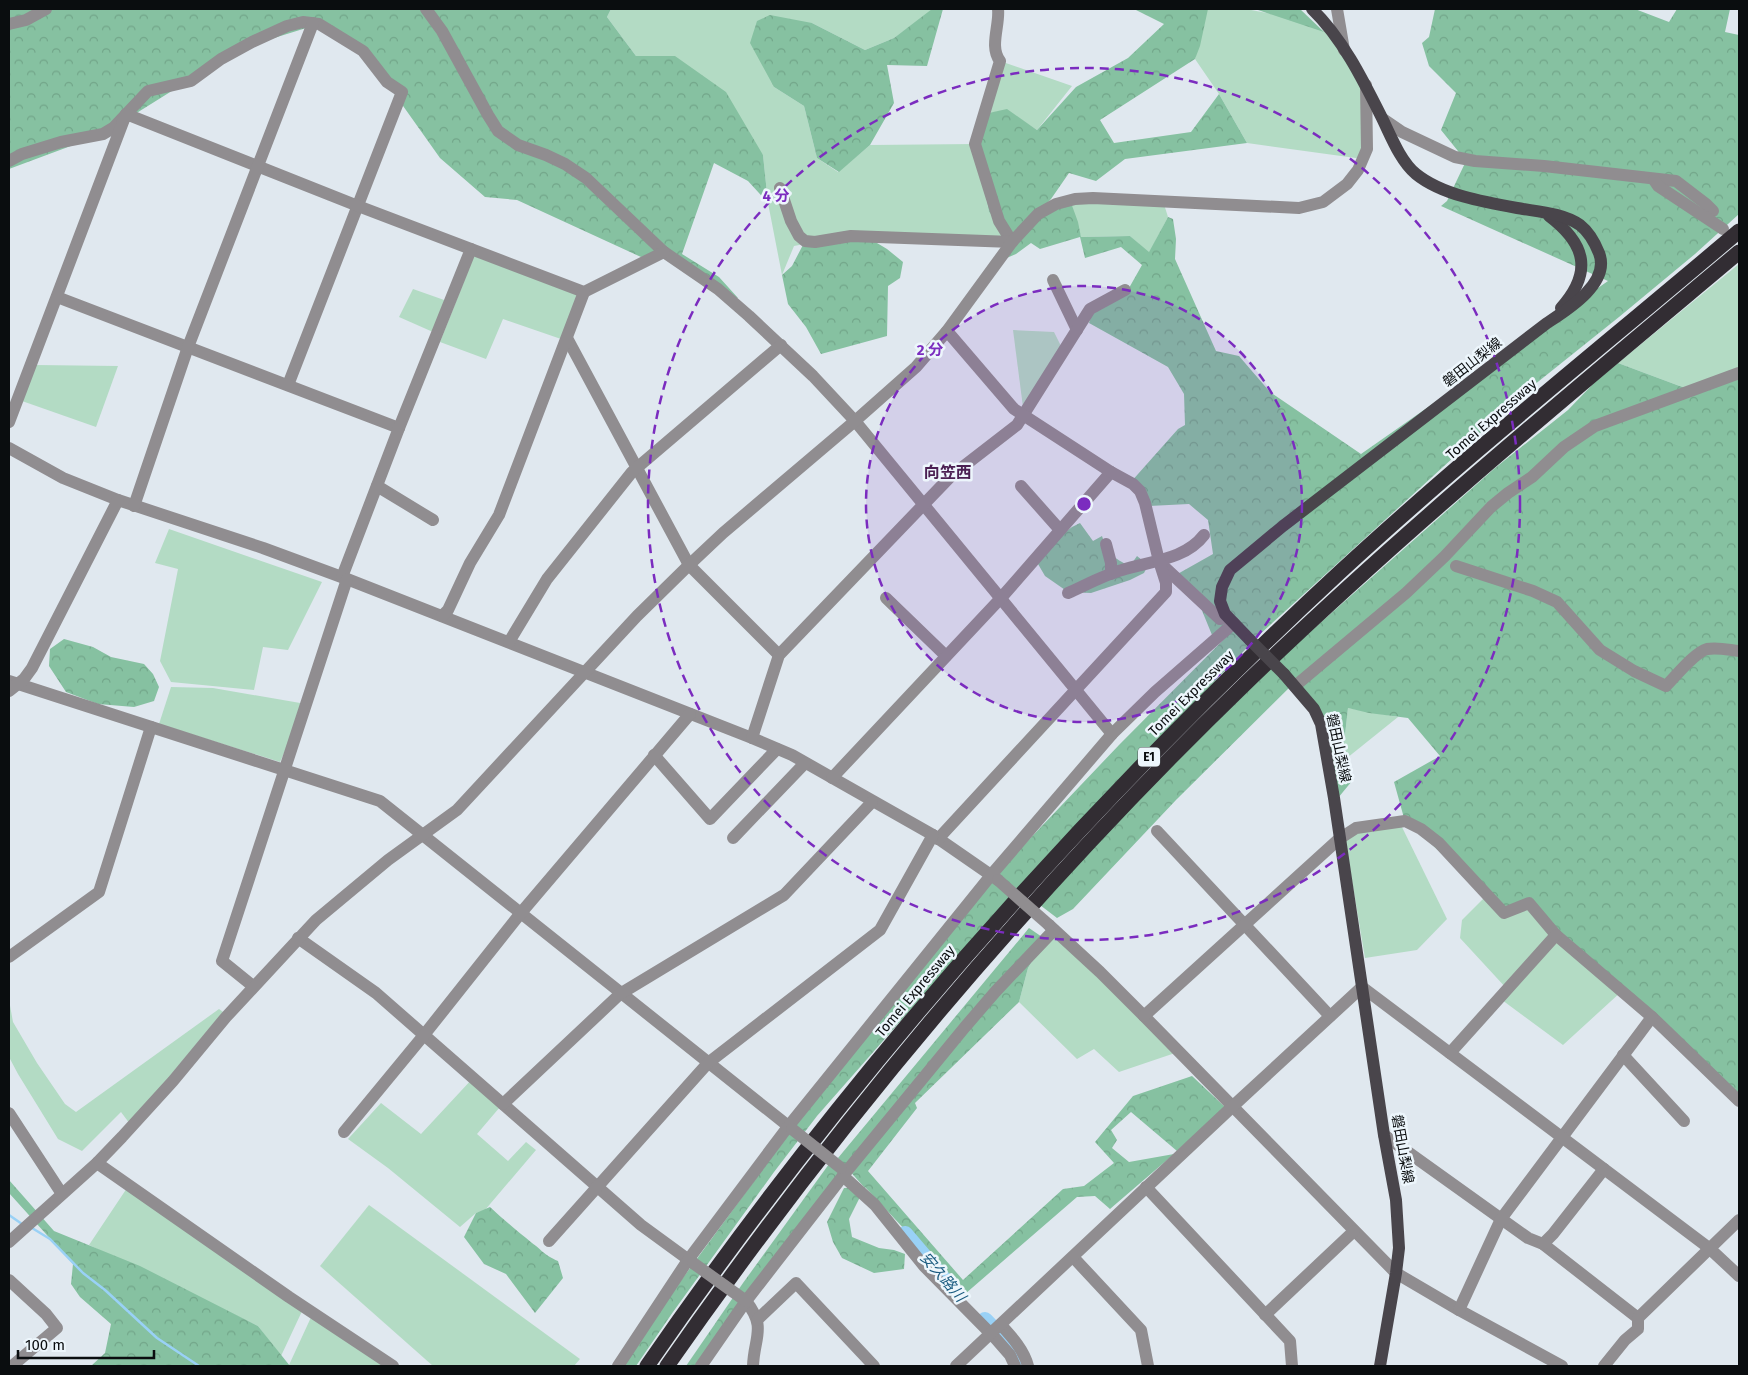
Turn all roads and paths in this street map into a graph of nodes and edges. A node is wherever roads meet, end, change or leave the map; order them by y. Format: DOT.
graph roads {
  1 [pos="46,9"];
  2 [pos="426,9"];
  3 [pos="998,9"];
  4 [pos="1312,9"];
  5 [pos="1337,9"];
  6 [pos="313,23"];
  7 [pos="9,24"];
  8 [pos="1344,50"];
  9 [pos="1366,86"];
  10 [pos="126,114"];
  11 [pos="1382,119"];
  12 [pos="9,161"];
  13 [pos="258,166"];
  14 [pos="1654,180"];
  15 [pos="780,188"];
  16 [pos="358,206"];
  17 [pos="1713,211"];
  18 [pos="1543,212"];
  19 [pos="1723,229"];
  20 [pos="1739,231"];
  21 [pos="1012,242"];
  22 [pos="471,249"];
  23 [pos="664,252"];
  24 [pos="1739,252"];
  25 [pos="1053,280"];
  26 [pos="1126,290"];
  27 [pos="584,292"];
  28 [pos="57,296"];
  29 [pos="1547,324"];
  30 [pos="1077,330"];
  31 [pos="947,331"];
  32 [pos="567,338"];
  33 [pos="781,345"];
  34 [pos="188,347"];
  35 [pos="1739,374"];
  36 [pos="288,385"];
  37 [pos="1024,415"];
  38 [pos="855,421"];
  39 [pos="9,422"];
  40 [pos="399,428"];
  41 [pos="9,448"];
  42 [pos="637,468"];
  43 [pos="1111,472"];
  44 [pos="377,486"];
  45 [pos="1021,486"];
  46 [pos="118,500"];
  47 [pos="924,505"];
  48 [pos="134,506"];
  49 [pos="433,520"];
  50 [pos="1060,530"];
  51 [pos="1204,536"];
  52 [pos="1106,544"];
  53 [pos="1159,561"];
  54 [pos="689,565"];
  55 [pos="1456,566"];
  56 [pos="1111,574"];
  57 [pos="344,578"];
  58 [pos="1068,593"];
  59 [pos="886,598"];
  60 [pos="1000,598"];
  61 [pos="442,616"];
  62 [pos="1231,620"];
  63 [pos="509,642"];
  64 [pos="1739,652"];
  65 [pos="779,656"];
  66 [pos="946,656"];
  67 [pos="585,672"];
  68 [pos="12,686"];
  69 [pos="1295,686"];
  70 [pos="1076,690"];
  71 [pos="690,714"];
  72 [pos="151,727"];
  73 [pos="1112,734"];
  74 [pos="752,738"];
  75 [pos="777,749"];
  76 [pos="654,755"];
  77 [pos="805,763"];
  78 [pos="284,770"];
  79 [pos="832,778"];
  80 [pos="872,802"];
  81 [pos="1157,830"];
  82 [pos="423,836"];
  83 [pos="936,837"];
  84 [pos="733,838"];
  85 [pos="1339,838"];
  86 [pos="995,877"];
  87 [pos="520,914"];
  88 [pos="1244,925"];
  89 [pos="1052,927"];
  90 [pos="1556,934"];
  91 [pos="298,938"];
  92 [pos="9,957"];
  93 [pos="253,986"];
  94 [pos="1362,987"];
  95 [pos="620,994"];
  96 [pos="1144,1016"];
  97 [pos="1330,1016"];
  98 [pos="1652,1017"];
  99 [pos="424,1035"];
  100 [pos="1450,1053"];
  101 [pos="1623,1055"];
  102 [pos="708,1063"];
  103 [pos="1739,1101"];
  104 [pos="502,1104"];
  105 [pos="1232,1107"];
  106 [pos="9,1113"];
  107 [pos="1684,1121"];
  108 [pos="790,1128"];
  109 [pos="344,1132"];
  110 [pos="1384,1135"];
  111 [pos="1561,1137"];
  112 [pos="97,1162"];
  113 [pos="1604,1168"];
  114 [pos="843,1172"];
  115 [pos="597,1187"];
  116 [pos="1146,1187"];
  117 [pos="62,1194"];
  118 [pos="1502,1219"];
  119 [pos="1739,1220"];
  120 [pos="1354,1231"];
  121 [pos="549,1241"];
  122 [pos="9,1242"];
  123 [pos="1543,1244"];
  124 [pos="1709,1248"];
  125 [pos="1073,1257"];
  126 [pos="690,1262"];
  127 [pos="1396,1274"];
  128 [pos="1739,1276"];
  129 [pos="9,1280"];
  130 [pos="746,1301"];
  131 [pos="1459,1310"];
  132 [pos="1265,1315"];
  133 [pos="1638,1318"];
  134 [pos="757,1320"];
  135 [pos="996,1329"];
  136 [pos="12,1366"];
  137 [pos="393,1366"];
  138 [pos="618,1366"];
  139 [pos="647,1366"];
  140 [pos="667,1366"];
  141 [pos="701,1366"];
  142 [pos="753,1366"];
  143 [pos="874,1366"];
  144 [pos="956,1366"];
  145 [pos="1015,1366"];
  146 [pos="1028,1366"];
  147 [pos="1148,1366"];
  148 [pos="1292,1366"];
  149 [pos="1380,1366"];
  150 [pos="1562,1366"];
  151 [pos="1604,1366"];
  1 -- 7 [label="street"];
  2 -- 23 [label="street"];
  3 -- 21 [label="street"];
  4 -- 8 [label="main road, 磐田山梨線"];
  5 -- 8 [label="street"];
  6 -- 10 [label="street"];
  6 -- 13 [label="street"];
  6 -- 16 [label="street"];
  8 -- 9 [label="main road, 磐田山梨線"];
  9 -- 11 [label="main road, 磐田山梨線"];
  9 -- 21 [label="street"];
  10 -- 12 [label="street"];
  10 -- 13 [label="street"];
  10 -- 28 [label="street"];
  11 -- 14 [label="street"];
  11 -- 18 [label="main road, 磐田山梨線"];
  13 -- 16 [label="street"];
  13 -- 34 [label="street"];
  14 -- 17 [label="street"];
  14 -- 19 [label="street"];
  15 -- 21 [label="street"];
  16 -- 22 [label="street"];
  16 -- 36 [label="street"];
  18 -- 29 [label="main road, 磐田山梨線"];
  18 -- 29 [label="main road, 磐田山梨線"];
  20 -- 139 [label="highway, Tomei Expressway / E1"];
  21 -- 31 [label="street"];
  22 -- 27 [label="street"];
  22 -- 40 [label="street"];
  23 -- 27 [label="street"];
  23 -- 33 [label="street"];
  24 -- 140 [label="highway, E1"];
  25 -- 30 [label="street"];
  26 -- 30 [label="street"];
  27 -- 32 [label="street"];
  28 -- 34 [label="street"];
  28 -- 39 [label="street"];
  29 -- 62 [label="main road, 磐田山梨線"];
  30 -- 37 [label="street"];
  31 -- 37 [label="street"];
  31 -- 38 [label="street"];
  32 -- 42 [label="street"];
  32 -- 61 [label="street"];
  33 -- 38 [label="street"];
  33 -- 42 [label="street"];
  34 -- 36 [label="street"];
  34 -- 48 [label="street"];
  35 -- 69 [label="street"];
  36 -- 40 [label="street"];
  37 -- 43 [label="street"];
  37 -- 47 [label="street"];
  38 -- 47 [label="street"];
  38 -- 54 [label="street"];
  40 -- 44 [label="street"];
  41 -- 46 [label="street"];
  42 -- 54 [label="street"];
  42 -- 63 [label="street"];
  43 -- 50 [label="street"];
  43 -- 53 [label="street"];
  44 -- 49 [label="street"];
  44 -- 57 [label="street"];
  45 -- 50 [label="street"];
  46 -- 48 [label="street"];
  46 -- 68 [label="street"];
  47 -- 60 [label="street"];
  47 -- 65 [label="street"];
  48 -- 57 [label="street"];
  50 -- 60 [label="street"];
  51 -- 53 [label="street"];
  52 -- 56 [label="street"];
  53 -- 56 [label="street"];
  53 -- 62 [label="street"];
  53 -- 70 [label="street"];
  54 -- 65 [label="street"];
  54 -- 67 [label="street"];
  55 -- 64 [label="street"];
  56 -- 58 [label="street"];
  57 -- 61 [label="street"];
  57 -- 78 [label="street"];
  59 -- 66 [label="street"];
  60 -- 66 [label="street"];
  60 -- 70 [label="street"];
  61 -- 63 [label="street"];
  62 -- 69 [label="main road, 磐田山梨線, bridge"];
  62 -- 73 [label="street"];
  63 -- 67 [label="street"];
  65 -- 74 [label="street"];
  66 -- 79 [label="street"];
  67 -- 71 [label="street"];
  67 -- 82 [label="street"];
  68 -- 72 [label="street"];
  69 -- 85 [label="main road, 磐田山梨線"];
  70 -- 73 [label="street"];
  70 -- 83 [label="street"];
  71 -- 74 [label="street"];
  71 -- 76 [label="street"];
  72 -- 78 [label="street"];
  72 -- 92 [label="street"];
  73 -- 86 [label="street"];
  74 -- 75 [label="street"];
  75 -- 76 [label="street"];
  75 -- 77 [label="street"];
  76 -- 87 [label="street"];
  77 -- 79 [label="street"];
  77 -- 84 [label="street"];
  78 -- 82 [label="street"];
  78 -- 93 [label="street"];
  79 -- 80 [label="street"];
  80 -- 83 [label="street"];
  80 -- 95 [label="street"];
  81 -- 88 [label="street"];
  82 -- 87 [label="street"];
  82 -- 91 [label="street"];
  83 -- 86 [label="street"];
  83 -- 102 [label="street"];
  85 -- 88 [label="street"];
  85 -- 90 [label="street"];
  85 -- 94 [label="main road, 磐田山梨線"];
  86 -- 89 [label="street, bridge"];
  86 -- 108 [label="street"];
  87 -- 95 [label="street"];
  87 -- 99 [label="street"];
  88 -- 96 [label="street"];
  88 -- 97 [label="street"];
  89 -- 96 [label="street"];
  89 -- 114 [label="street"];
  90 -- 98 [label="street"];
  90 -- 100 [label="street"];
  91 -- 93 [label="street"];
  91 -- 99 [label="street"];
  93 -- 112 [label="street"];
  94 -- 97 [label="street"];
  94 -- 100 [label="street"];
  94 -- 110 [label="main road, 磐田山梨線"];
  95 -- 102 [label="street"];
  95 -- 104 [label="street"];
  96 -- 105 [label="street"];
  97 -- 105 [label="street"];
  98 -- 101 [label="street"];
  98 -- 103 [label="street"];
  99 -- 104 [label="street"];
  99 -- 109 [label="street"];
  100 -- 111 [label="street"];
  101 -- 107 [label="street"];
  101 -- 111 [label="street"];
  102 -- 108 [label="street"];
  102 -- 115 [label="street"];
  104 -- 115 [label="street"];
  105 -- 116 [label="street"];
  105 -- 120 [label="street"];
  106 -- 117 [label="street"];
  108 -- 114 [label="street, bridge"];
  108 -- 126 [label="street"];
  110 -- 118 [label="street"];
  110 -- 127 [label="main road, 磐田山梨線"];
  111 -- 113 [label="street"];
  111 -- 118 [label="street"];
  112 -- 117 [label="street"];
  112 -- 137 [label="street"];
  113 -- 123 [label="street"];
  113 -- 124 [label="street"];
  114 -- 130 [label="street"];
  114 -- 135 [label="street"];
  115 -- 121 [label="street"];
  115 -- 126 [label="street"];
  116 -- 125 [label="street"];
  116 -- 132 [label="street"];
  117 -- 122 [label="street"];
  118 -- 123 [label="street"];
  118 -- 131 [label="street"];
  119 -- 124 [label="street"];
  120 -- 127 [label="street"];
  120 -- 132 [label="street"];
  123 -- 133 [label="street"];
  124 -- 128 [label="street"];
  124 -- 133 [label="street"];
  125 -- 135 [label="street"];
  125 -- 147 [label="street"];
  126 -- 130 [label="street, bridge"];
  126 -- 138 [label="street"];
  127 -- 131 [label="street"];
  127 -- 149 [label="main road, 磐田山梨線"];
  129 -- 136 [label="street"];
  130 -- 134 [label="street"];
  130 -- 141 [label="street"];
  131 -- 150 [label="street"];
  132 -- 148 [label="street"];
  133 -- 151 [label="street"];
  134 -- 142 [label="street"];
  134 -- 143 [label="street"];
  135 -- 144 [label="street"];
  135 -- 145 [label="street"];
  135 -- 146 [label="street"];
}
